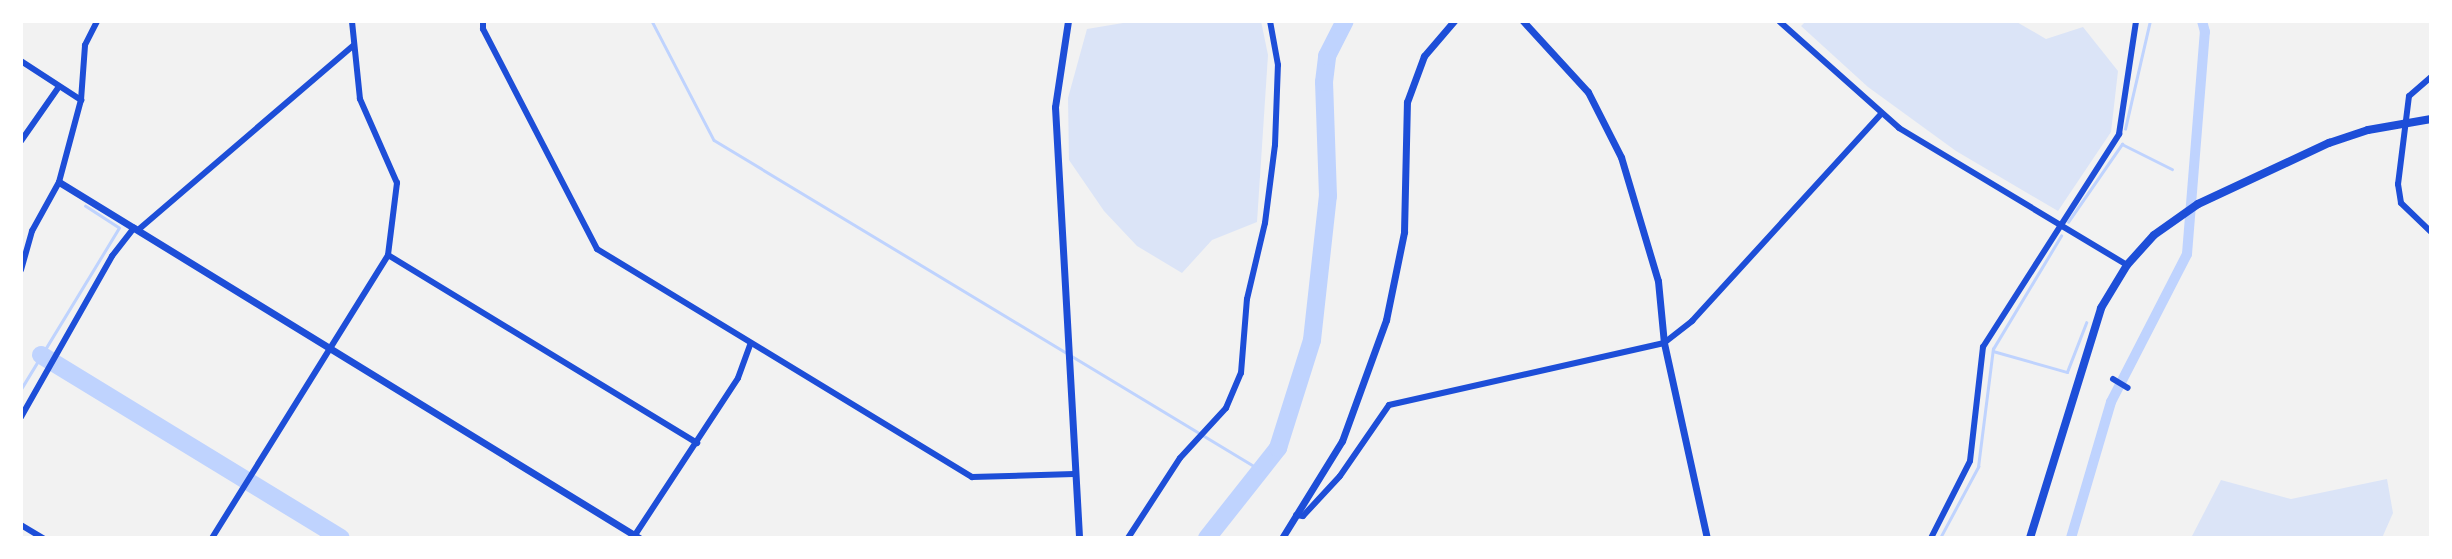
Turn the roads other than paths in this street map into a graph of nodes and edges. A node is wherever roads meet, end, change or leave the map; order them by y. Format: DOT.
graph roads {
  1 [pos="97,21"];
  2 [pos="352,21"];
  3 [pos="484,21"];
  4 [pos="1068,21"];
  5 [pos="1270,21"];
  6 [pos="1454,21"];
  7 [pos="1523,21"];
  8 [pos="1779,21"];
  9 [pos="2136,21"];
  10 [pos="354,45"];
  11 [pos="21,61"];
  12 [pos="2431,77"];
  13 [pos="58,88"];
  14 [pos="81,100"];
  15 [pos="1881,114"];
  16 [pos="2431,119"];
  17 [pos="2406,124"];
  18 [pos="21,141"];
  19 [pos="59,182"];
  20 [pos="2058,224"];
  21 [pos="136,229"];
  22 [pos="2431,232"];
  23 [pos="388,255"];
  24 [pos="2127,265"];
  25 [pos="21,270"];
  26 [pos="1664,342"];
  27 [pos="751,344"];
  28 [pos="329,347"];
  29 [pos="2113,379"];
  30 [pos="2128,388"];
  31 [pos="21,417"];
  32 [pos="697,443"];
  33 [pos="1074,474"];
  34 [pos="1296,515"];
  35 [pos="21,525"];
  36 [pos="31,535"];
  37 [pos="635,537"];
  38 [pos="43,538"];
  39 [pos="212,538"];
  40 [pos="1079,538"];
  41 [pos="1128,538"];
  42 [pos="1282,538"];
  43 [pos="1707,538"];
  44 [pos="1931,538"];
  45 [pos="2030,538"];
  1 -- 14 [label="street"];
  2 -- 10 [label="street"];
  3 -- 27 [label="street"];
  4 -- 33 [label="street"];
  5 -- 41 [label="street"];
  6 -- 34 [label="street"];
  7 -- 26 [label="street"];
  8 -- 15 [label="street"];
  9 -- 20 [label="street"];
  10 -- 21 [label="street"];
  10 -- 23 [label="street"];
  11 -- 13 [label="street"];
  12 -- 17 [label="street"];
  13 -- 14 [label="street"];
  13 -- 18 [label="street"];
  14 -- 19 [label="street"];
  15 -- 20 [label="street"];
  15 -- 26 [label="street"];
  16 -- 17 [label="main road"];
  17 -- 22 [label="street"];
  17 -- 24 [label="main road"];
  19 -- 21 [label="street"];
  19 -- 25 [label="street"];
  20 -- 24 [label="street"];
  20 -- 44 [label="street"];
  21 -- 28 [label="street"];
  21 -- 31 [label="street"];
  23 -- 28 [label="street"];
  23 -- 32 [label="street"];
  24 -- 45 [label="main road"];
  26 -- 34 [label="street"];
  26 -- 43 [label="street"];
  27 -- 32 [label="street"];
  27 -- 33 [label="street"];
  28 -- 37 [label="street"];
  28 -- 39 [label="street"];
  29 -- 30 [label="street"];
  32 -- 37 [label="street"];
  33 -- 40 [label="street"];
  34 -- 42 [label="street"];
  35 -- 36 [label="street"];
  36 -- 38 [label="street"];
}
